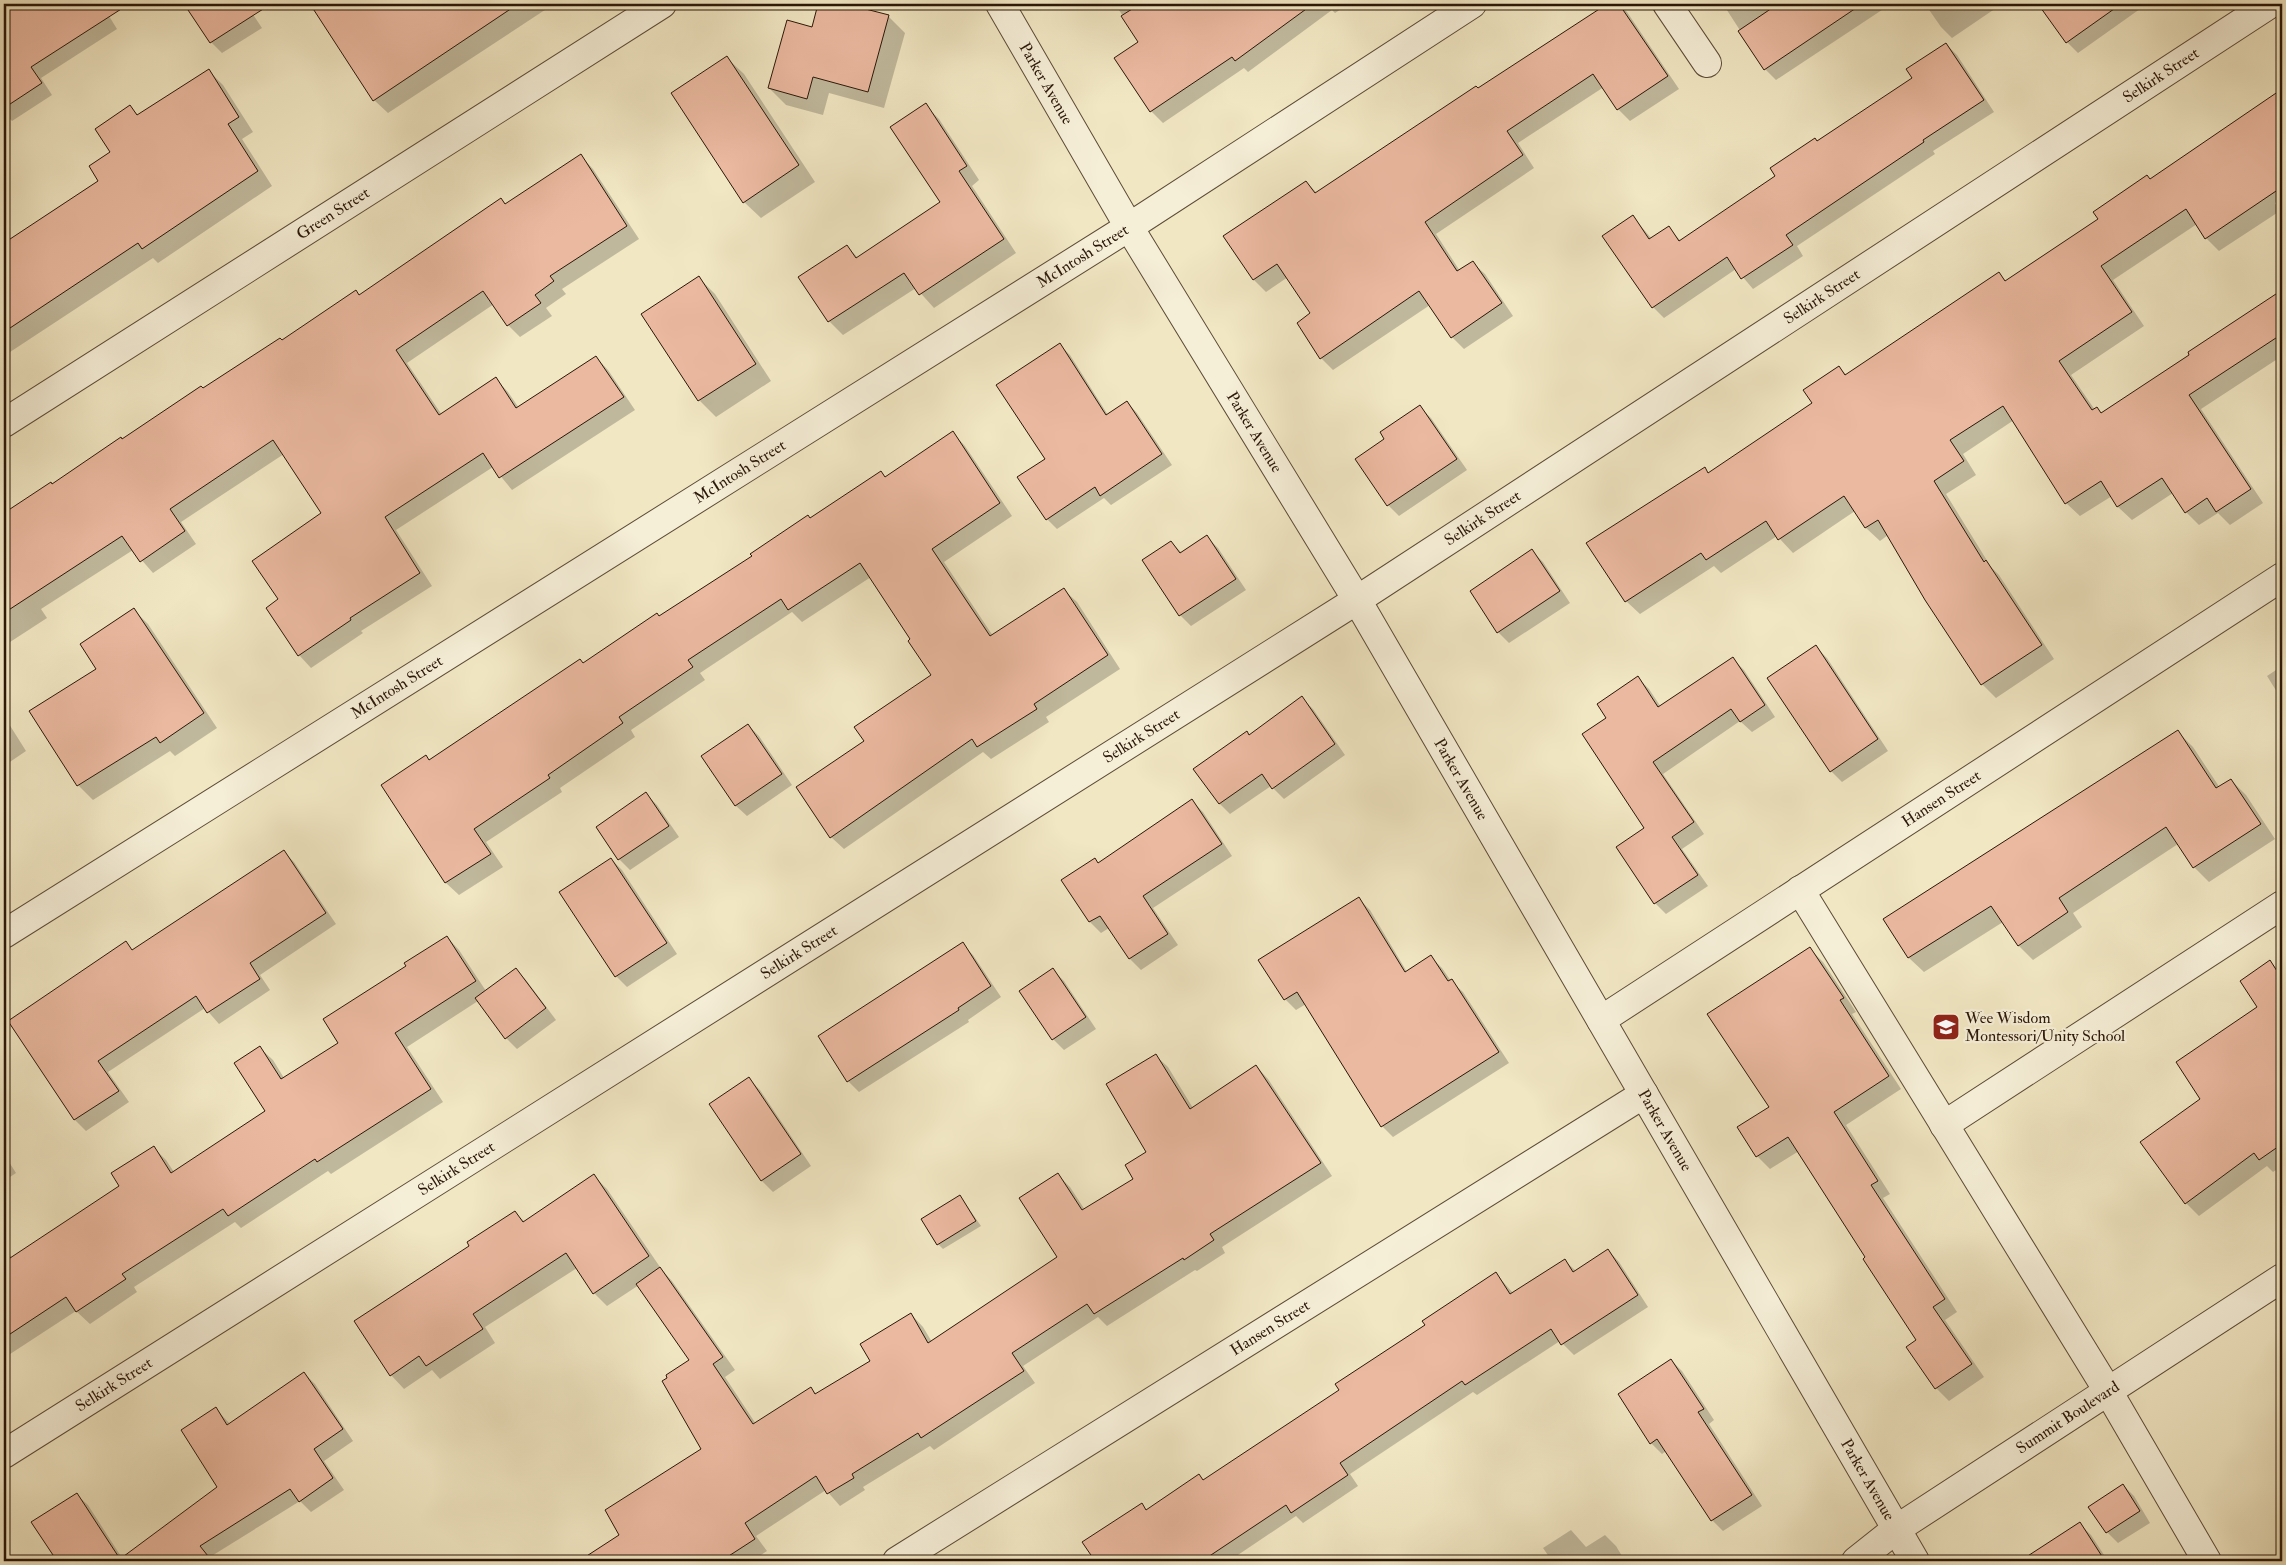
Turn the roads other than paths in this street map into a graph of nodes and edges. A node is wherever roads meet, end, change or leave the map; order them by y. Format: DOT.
graph roads {
  1 [pos="662,4"];
  2 [pos="1000,4"];
  3 [pos="1472,4"];
  4 [pos="1668,4"];
  5 [pos="2270,4"];
  6 [pos="1707,63"];
  7 [pos="1129,227"];
  8 [pos="4,423"];
  9 [pos="2282,577"];
  10 [pos="1357,600"];
  11 [pos="1800,890"];
  12 [pos="2282,905"];
  13 [pos="4,934"];
  14 [pos="1601,1020"];
  15 [pos="1644,1094"];
  16 [pos="1944,1125"];
  17 [pos="2282,1278"];
  18 [pos="2108,1391"];
  19 [pos="4,1454"];
  20 [pos="1895,1530"];
  21 [pos="897,1561"];
  22 [pos="1856,1561"];
  23 [pos="1915,1561"];
  24 [pos="2207,1561"];
  1 -- 8 [label="street, Green Street"];
  2 -- 7 [label="street, Parker Avenue"];
  3 -- 7 [label="street, McIntosh Street"];
  4 -- 6 [label="street"];
  5 -- 10 [label="street, Selkirk Street"];
  7 -- 10 [label="street, Parker Avenue"];
  7 -- 13 [label="street, McIntosh Street"];
  9 -- 11 [label="street, Hansen Street"];
  10 -- 14 [label="street, Parker Avenue"];
  10 -- 19 [label="street, Selkirk Street"];
  11 -- 14 [label="street, Hansen Street"];
  11 -- 16 [label="street"];
  12 -- 16 [label="street"];
  14 -- 15 [label="street, Parker Avenue"];
  15 -- 20 [label="street, Parker Avenue"];
  15 -- 21 [label="street, Hansen Street"];
  16 -- 18 [label="street"];
  17 -- 18 [label="street, Summit Boulevard"];
  18 -- 20 [label="street, Summit Boulevard"];
  18 -- 24 [label="street"];
  20 -- 22 [label="street, Summit Boulevard"];
  20 -- 23 [label="street, Parker Avenue"];
}
